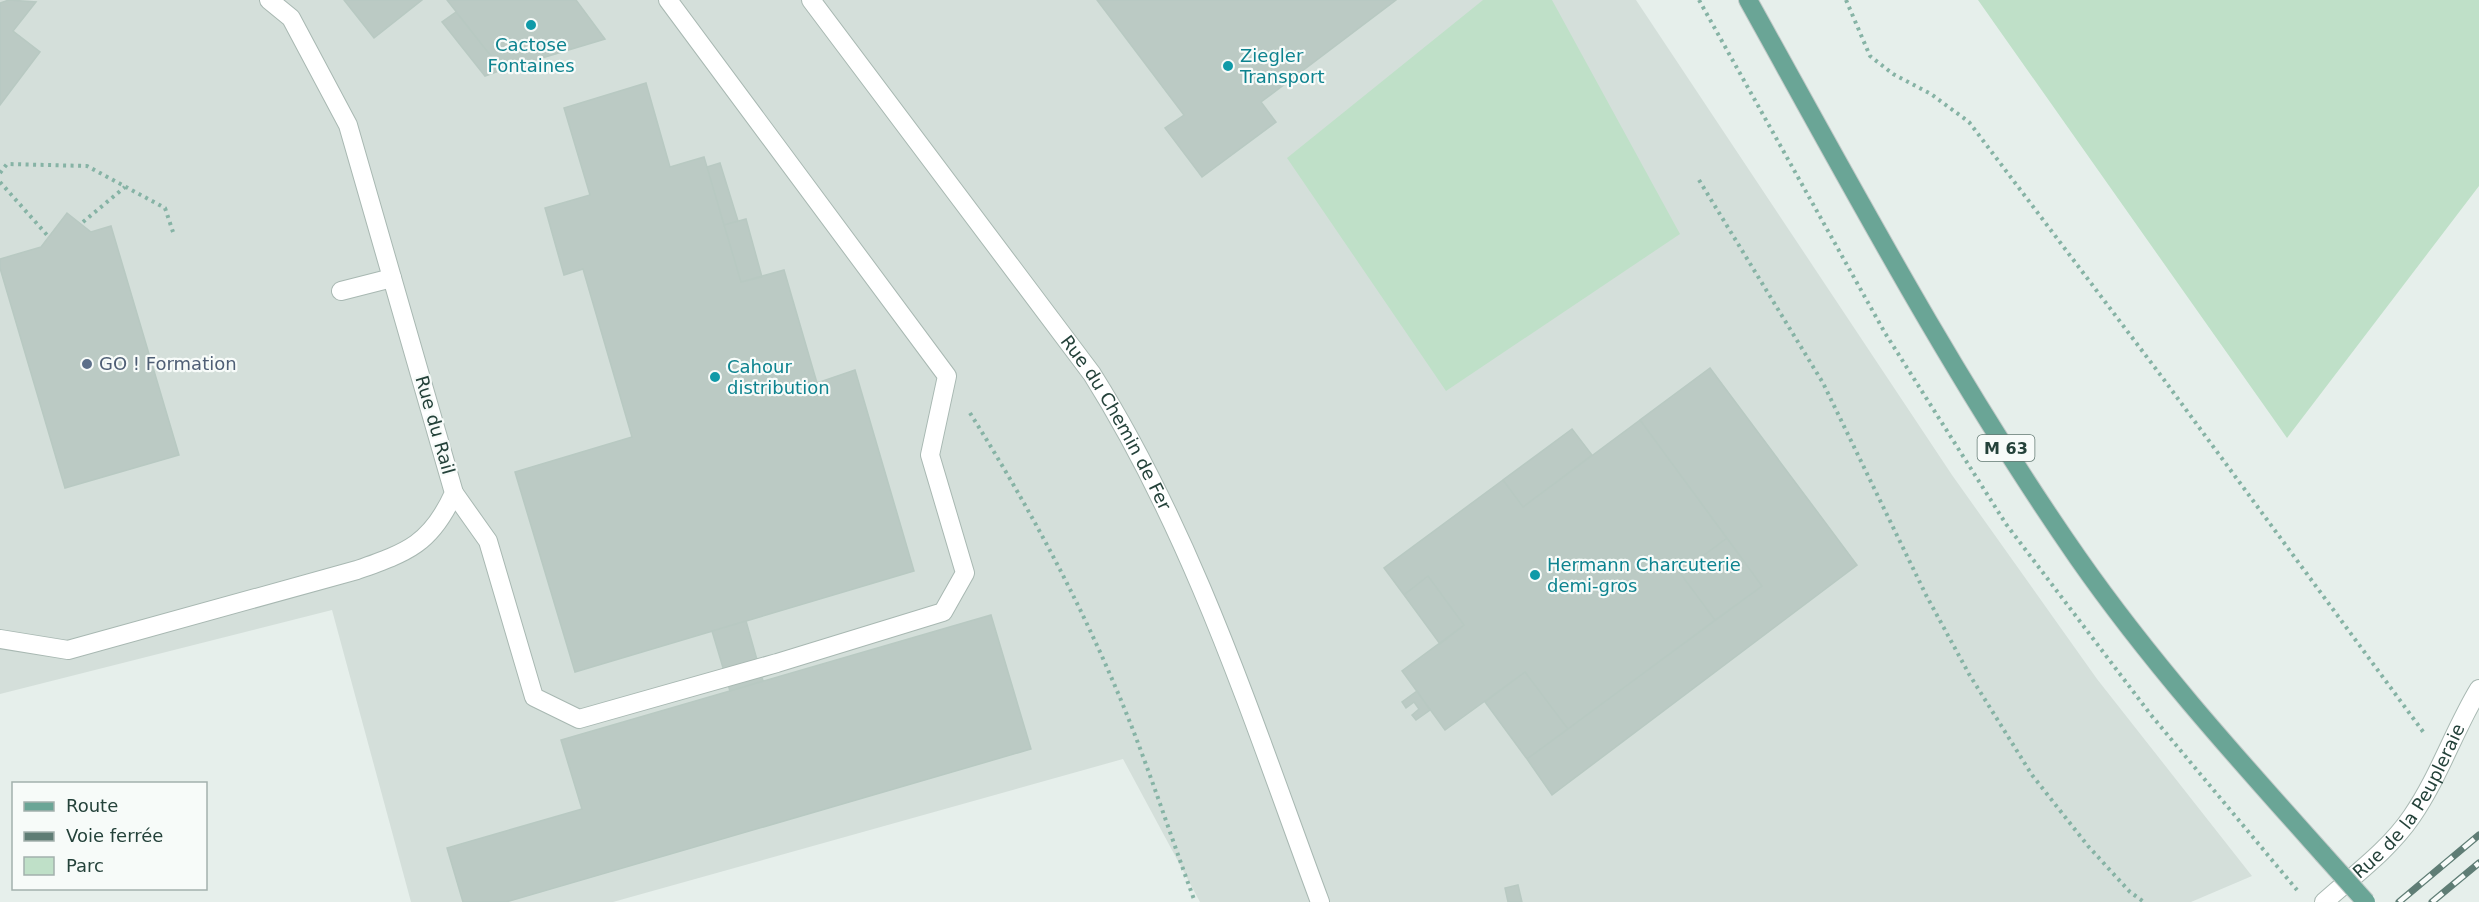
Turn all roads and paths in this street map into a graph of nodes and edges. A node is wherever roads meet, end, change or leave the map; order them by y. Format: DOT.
graph roads {
  1 [pos="269,0"];
  2 [pos="668,0"];
  3 [pos="811,0"];
  4 [pos="1748,0"];
  5 [pos="1846,0"];
  6 [pos="0,173"];
  7 [pos="1699,180"];
  8 [pos="0,182"];
  9 [pos="124,187"];
  10 [pos="84,222"];
  11 [pos="172,232"];
  12 [pos="47,236"];
  13 [pos="392,278"];
  14 [pos="341,291"];
  15 [pos="947,376"];
  16 [pos="454,493"];
  17 [pos="0,639"];
  18 [pos="2479,689"];
  19 [pos="2443,758"];
  20 [pos="1195,902"];
  21 [pos="1320,902"];
  22 [pos="2144,902"];
  23 [pos="2324,902"];
  24 [pos="2366,902"];
  1 -- 13 [label="street, Rue du Rail"];
  2 -- 15 [label="street"];
  3 -- 21 [label="street, Rue du Chemin de Fer"];
  4 -- 24 [label="main road, M 63, bridge"];
  5 -- 19 [label="path"];
  6 -- 9 [label="path"];
  7 -- 22 [label="path"];
  8 -- 12 [label="path"];
  9 -- 10 [label="path"];
  9 -- 11 [label="path"];
  13 -- 14 [label="street"];
  13 -- 16 [label="street, Rue du Rail"];
  15 -- 16 [label="street"];
  15 -- 20 [label="path"];
  16 -- 17 [label="street, Rue du Rail"];
  18 -- 19 [label="street, Rue de la Peupleraie"];
  19 -- 23 [label="street, Rue de la Peupleraie"];
}
